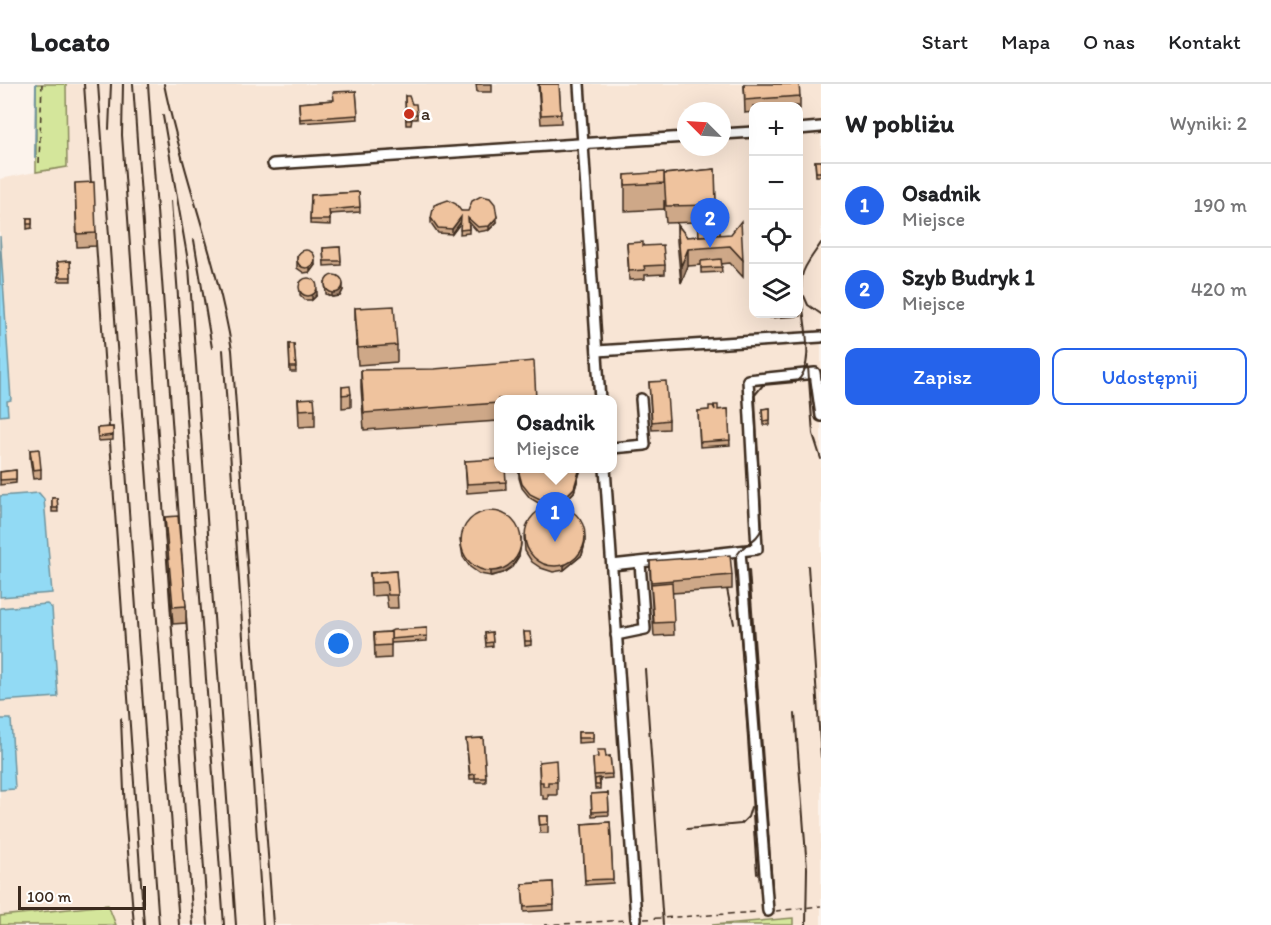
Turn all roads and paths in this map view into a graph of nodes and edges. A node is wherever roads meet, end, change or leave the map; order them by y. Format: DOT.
graph roads {
  1 [pos="42,84"];
  2 [pos="579,84"];
  3 [pos="821,127"];
  4 [pos="803,129"];
  5 [pos="749,132"];
  6 [pos="731,133"];
  7 [pos="677,138"];
  8 [pos="583,144"];
  9 [pos="39,163"];
  10 [pos="273,164"];
  11 [pos="821,337"];
  12 [pos="597,351"];
  13 [pos="600,395"];
  14 [pos="641,399"];
  15 [pos="821,416"];
  16 [pos="617,448"];
  17 [pos="605,473"];
  18 [pos="740,551"];
  19 [pos="640,563"];
  20 [pos="612,565"];
  21 [pos="616,635"];
  22 [pos="821,906"];
  23 [pos="768,911"];
  24 [pos="636,919"];
  25 [pos="544,925"];
  1 -- 9 [label="path"];
  2 -- 8 [label="lane"];
  3 -- 4 [label="lane"];
  5 -- 6 [label="lane"];
  7 -- 8 [label="lane"];
  8 -- 10 [label="lane"];
  8 -- 12 [label="lane"];
  11 -- 12 [label="lane"];
  12 -- 13 [label="lane"];
  14 -- 16 [label="lane"];
  15 -- 18 [label="lane"];
  17 -- 20 [label="lane"];
  18 -- 19 [label="lane"];
  18 -- 23 [label="lane"];
  19 -- 20 [label="lane"];
  19 -- 21 [label="lane"];
  20 -- 21 [label="lane"];
  21 -- 24 [label="lane"];
  22 -- 23 [label="path"];
  23 -- 24 [label="path"];
  24 -- 25 [label="path"];
}
